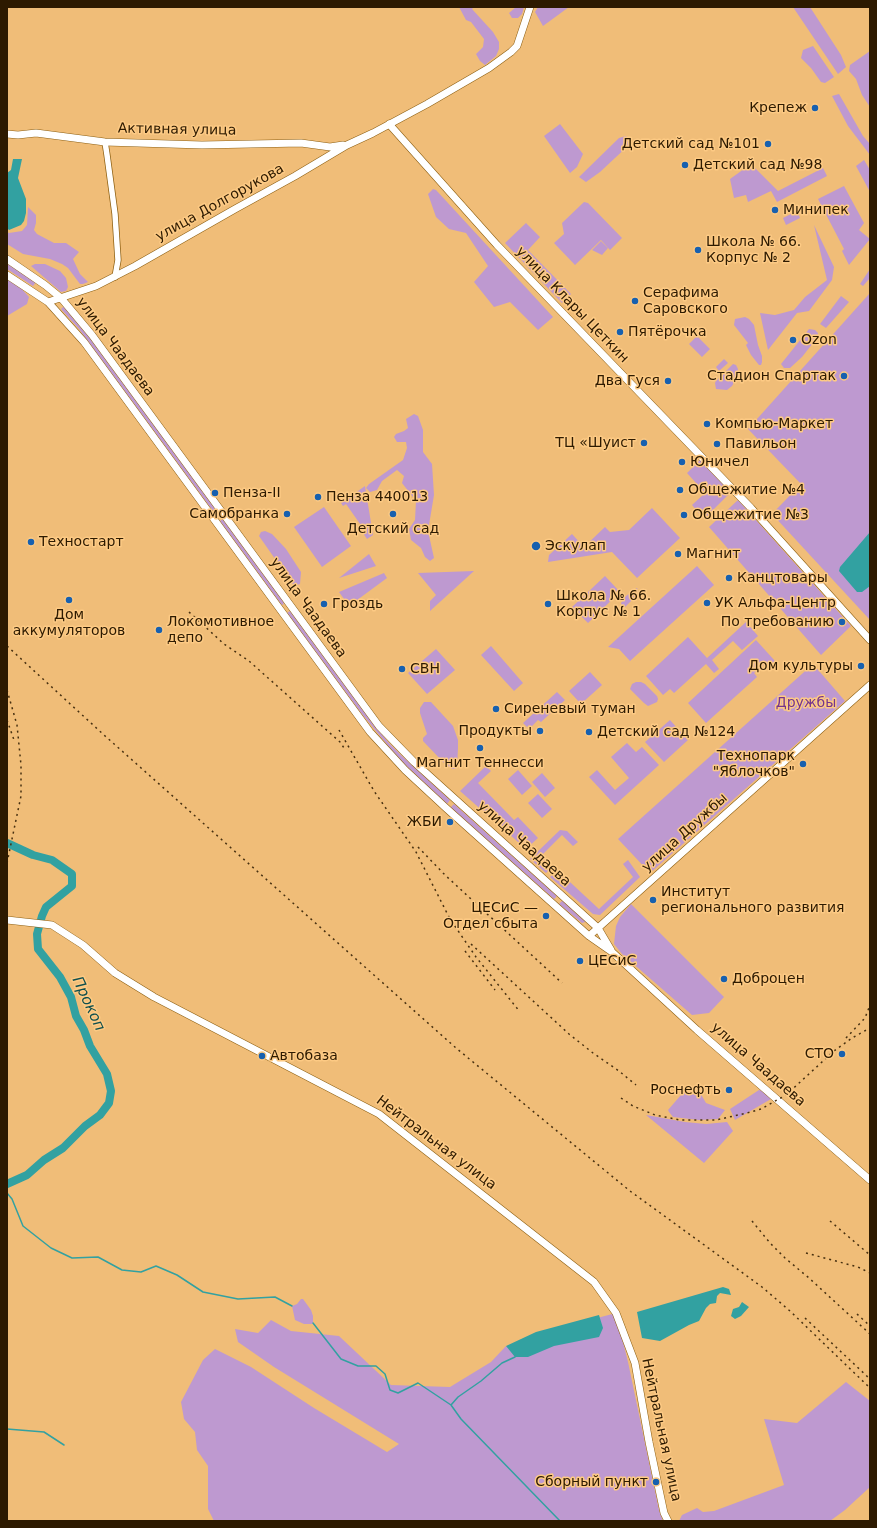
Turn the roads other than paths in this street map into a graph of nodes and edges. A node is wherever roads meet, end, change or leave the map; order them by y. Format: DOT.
graph roads {
  1 [pos="530,7"];
  2 [pos="389,124"];
  3 [pos="7,134"];
  4 [pos="105,142"];
  5 [pos="347,145"];
  6 [pos="7,259"];
  7 [pos="7,275"];
  8 [pos="115,276"];
  9 [pos="61,298"];
  10 [pos="48,302"];
  11 [pos="870,640"];
  12 [pos="870,685"];
  13 [pos="7,920"];
  14 [pos="598,928"];
  15 [pos="588,936"];
  16 [pos="612,952"];
  17 [pos="870,1180"];
  18 [pos="668,1521"];
  1 -- 2 [label="main road"];
  2 -- 5 [label="main road, улица Долгорукова"];
  2 -- 11 [label="main road, улица Клары Цеткин"];
  3 -- 4 [label="main road, Активная улица"];
  4 -- 5 [label="main road, Активная улица"];
  4 -- 8 [label="street"];
  5 -- 8 [label="main road, улица Долгорукова"];
  6 -- 9 [label="main road, улица Чаадаева"];
  7 -- 10 [label="main road, улица Чаадаева"];
  8 -- 9 [label="main road, улица Долгорукова"];
  9 -- 10 [label="main road, улица Долгорукова"];
  9 -- 14 [label="main road, улица Чаадаева"];
  10 -- 15 [label="main road, улица Чаадаева"];
  12 -- 14 [label="main road, улица Дружбы"];
  13 -- 18 [label="main road, Нейтральная улица"];
  14 -- 15 [label="main road, улица Дружбы"];
  14 -- 16 [label="main road, улица Чаадаева"];
  15 -- 16 [label="main road, улица Чаадаева"];
  16 -- 17 [label="main road, улица Чаадаева"];
}
